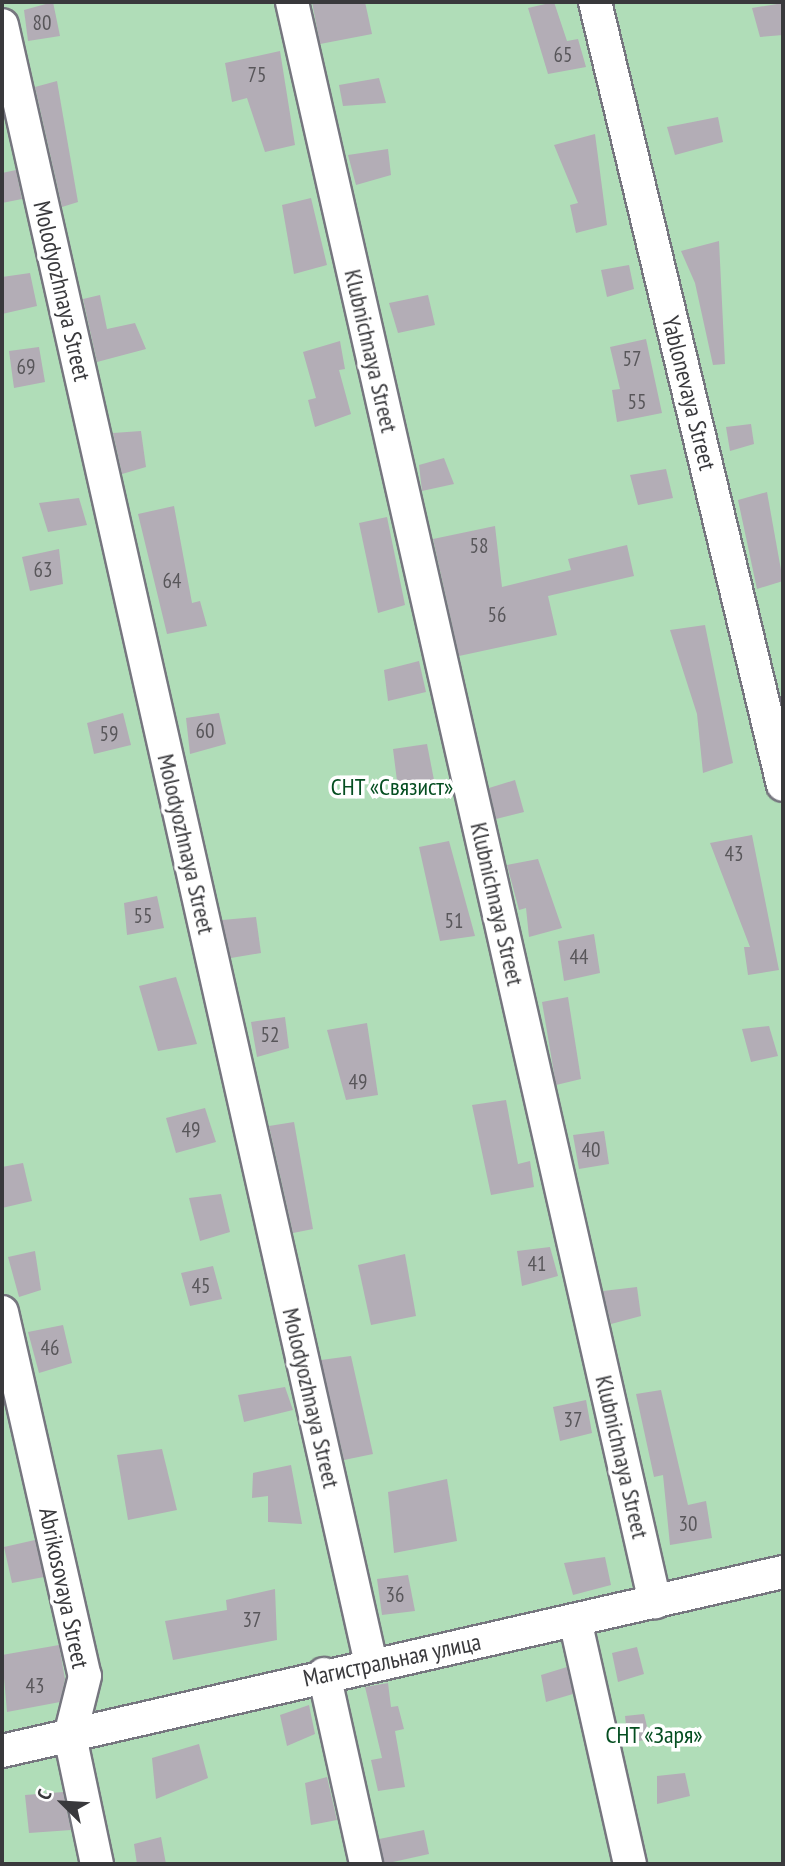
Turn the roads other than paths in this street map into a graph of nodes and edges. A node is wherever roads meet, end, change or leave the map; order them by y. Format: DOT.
graph roads {
  1 [pos="292,2"];
  2 [pos="595,2"];
  3 [pos="2,24"];
  4 [pos="783,785"];
  5 [pos="2,1312"];
  6 [pos="783,1572"];
  7 [pos="655,1602"];
  8 [pos="575,1620"];
  9 [pos="371,1664"];
  10 [pos="324,1674"];
  11 [pos="70,1736"];
  12 [pos="2,1751"];
  13 [pos="97,1864"];
  14 [pos="366,1864"];
  15 [pos="630,1864"];
  1 -- 7 [label="street, Klubnichnaya Street"];
  2 -- 4 [label="street, Yablonevaya Street"];
  3 -- 9 [label="street, Molodyozhnaya Street"];
  5 -- 11 [label="street, Abrikosovaya Street"];
  6 -- 7 [label="street, Магистральная улица"];
  7 -- 8 [label="street, Магистральная улица"];
  8 -- 9 [label="street, Магистральная улица"];
  8 -- 15 [label="street"];
  9 -- 10 [label="street, Магистральная улица"];
  10 -- 11 [label="street, Магистральная улица"];
  10 -- 14 [label="street"];
  11 -- 12 [label="street, Магистральная улица"];
  11 -- 13 [label="street, Abrikosovaya Street"];
}
